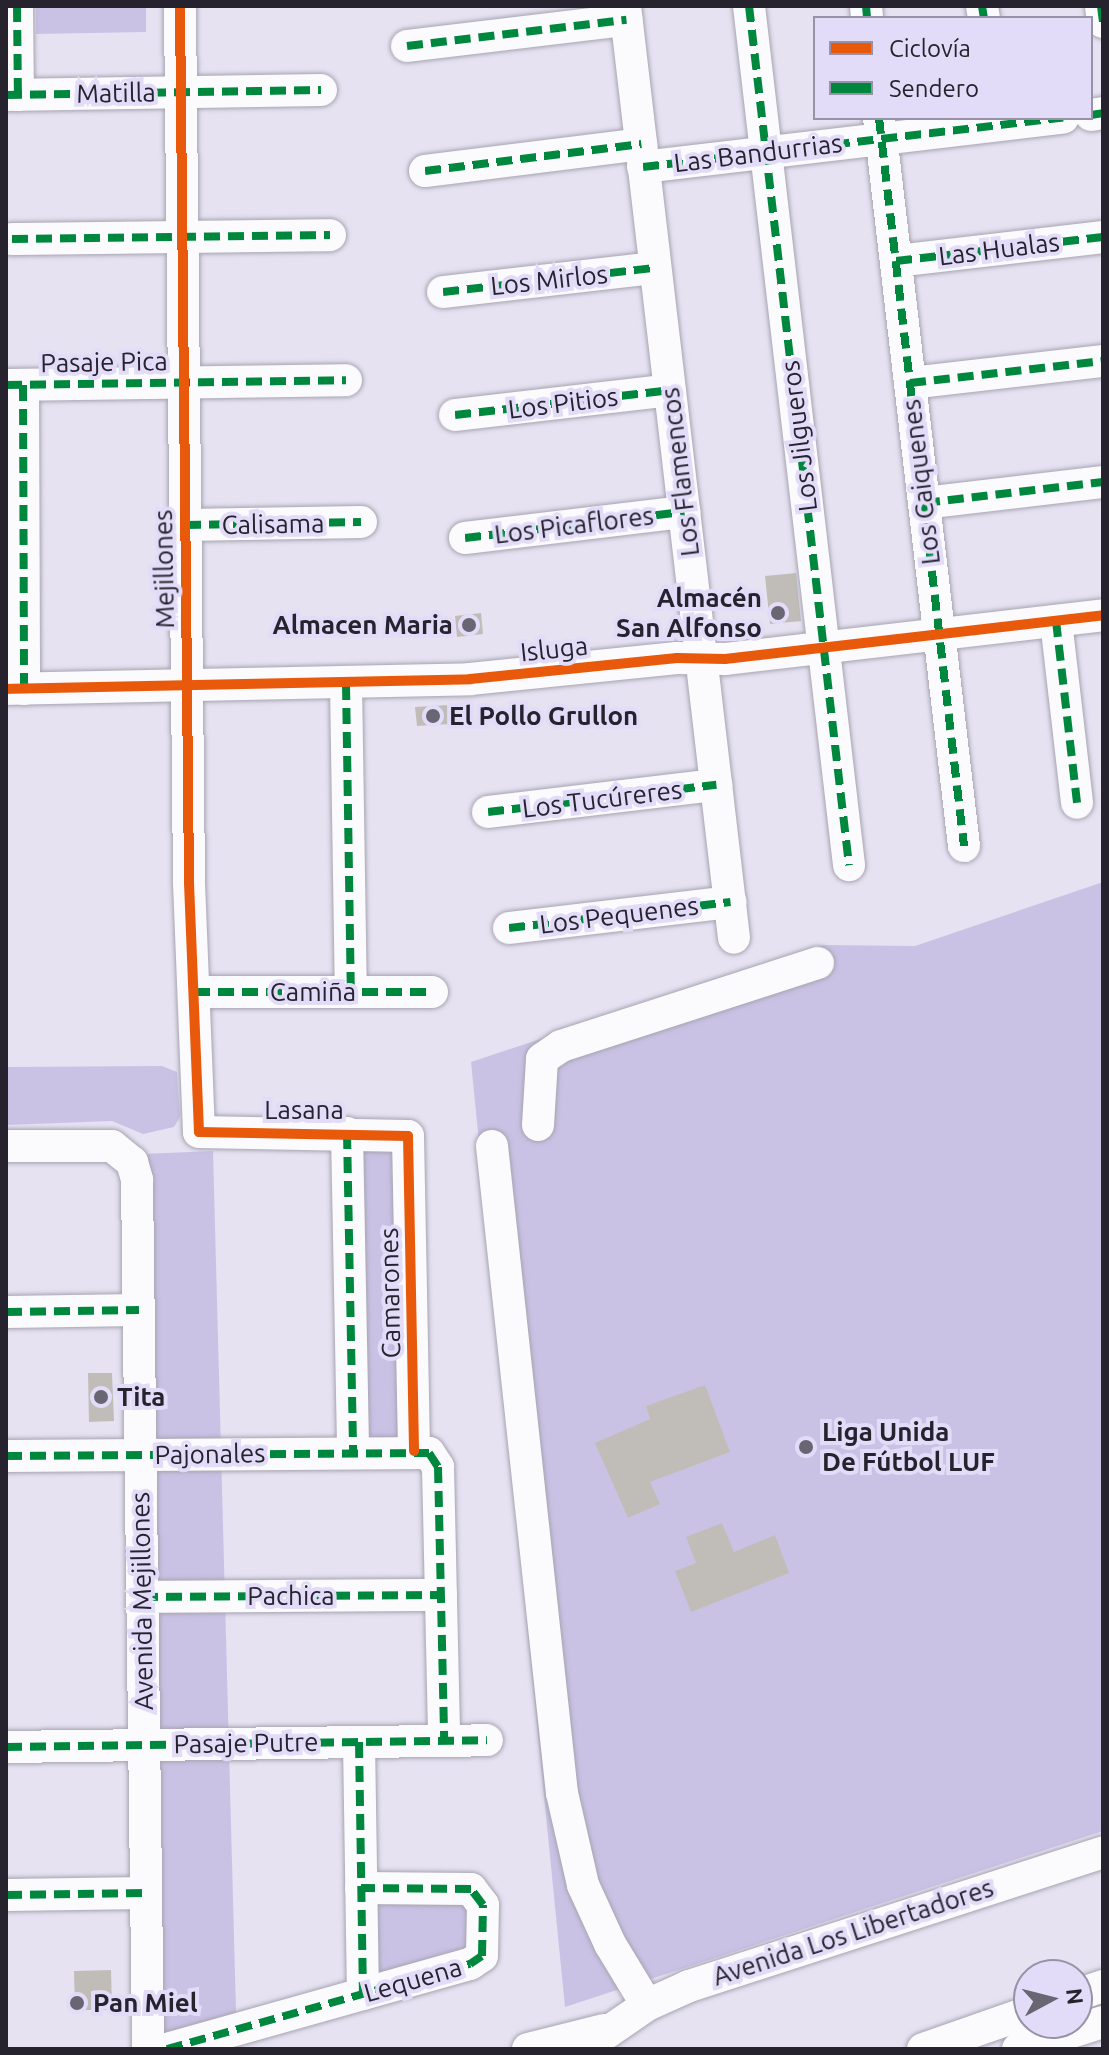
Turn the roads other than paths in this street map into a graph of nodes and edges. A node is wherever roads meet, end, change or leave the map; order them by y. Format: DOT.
graph roads {
  1 [pos="17,6"];
  2 [pos="180,6"];
  3 [pos="749,6"];
  4 [pos="1101,6"];
  5 [pos="625,13"];
  6 [pos="1103,22"];
  7 [pos="407,46"];
  8 [pos="321,90"];
  9 [pos="181,92"];
  10 [pos="12,95"];
  11 [pos="1030,120"];
  12 [pos="996,122"];
  13 [pos="880,128"];
  14 [pos="766,153"];
  15 [pos="642,155"];
  16 [pos="425,171"];
  17 [pos="330,235"];
  18 [pos="182,236"];
  19 [pos="1103,237"];
  20 [pos="12,239"];
  21 [pos="896,261"];
  22 [pos="655,268"];
  23 [pos="443,292"];
  24 [pos="1103,361"];
  25 [pos="346,380"];
  26 [pos="184,382"];
  27 [pos="910,383"];
  28 [pos="14,385"];
  29 [pos="670,390"];
  30 [pos="455,415"];
  31 [pos="1103,482"];
  32 [pos="924,503"];
  33 [pos="684,512"];
  34 [pos="361,522"];
  35 [pos="185,525"];
  36 [pos="15,526"];
  37 [pos="465,538"];
  38 [pos="1103,615"];
  39 [pos="1056,621"];
  40 [pos="939,634"];
  41 [pos="823,648"];
  42 [pos="701,659"];
  43 [pos="346,684"];
  44 [pos="187,688"];
  45 [pos="15,689"];
  46 [pos="716,785"];
  47 [pos="1077,803"];
  48 [pos="488,812"];
  49 [pos="964,846"];
  50 [pos="849,865"];
  51 [pos="730,902"];
  52 [pos="509,928"];
  53 [pos="734,938"];
  54 [pos="818,963"];
  55 [pos="194,992"];
  56 [pos="351,992"];
  57 [pos="432,992"];
  58 [pos="538,1125"];
  59 [pos="199,1132"];
  60 [pos="347,1133"];
  61 [pos="408,1136"];
  62 [pos="6,1146"];
  63 [pos="492,1146"];
  64 [pos="139,1310"];
  65 [pos="6,1312"];
  66 [pos="353,1451"];
  67 [pos="414,1451"];
  68 [pos="140,1455"];
  69 [pos="6,1456"];
  70 [pos="441,1595"];
  71 [pos="142,1597"];
  72 [pos="487,1740"];
  73 [pos="444,1741"];
  74 [pos="359,1742"];
  75 [pos="144,1745"];
  76 [pos="6,1747"];
  77 [pos="1103,1852"];
  78 [pos="361,1888"];
  79 [pos="146,1893"];
  80 [pos="6,1895"];
  81 [pos="363,1994"];
  82 [pos="647,2005"];
  83 [pos="1013,2018"];
  84 [pos="1103,2022"];
  85 [pos="611,2028"];
  86 [pos="148,2049"];
  87 [pos="167,2049"];
  88 [pos="528,2049"];
  89 [pos="583,2049"];
  90 [pos="923,2049"];
  91 [pos="1018,2049"];
  1 -- 10 [label="street"];
  2 -- 9 [label="street, Mejillones"];
  3 -- 14 [label="street, Los Jilgueros"];
  4 -- 6 [label="street"];
  5 -- 7 [label="street"];
  5 -- 15 [label="street, Los Flamencos"];
  8 -- 9 [label="street, Matilla"];
  9 -- 10 [label="street, Matilla"];
  9 -- 18 [label="street, Mejillones"];
  11 -- 12 [label="street, Las Bandurrias"];
  12 -- 13 [label="street, Las Bandurrias"];
  13 -- 14 [label="street, Las Bandurrias"];
  13 -- 21 [label="street, Los Caiquenes"];
  14 -- 15 [label="street, Las Bandurrias"];
  14 -- 41 [label="street, Los Jilgueros"];
  15 -- 16 [label="street, Las Bandurrias"];
  15 -- 22 [label="street, Los Flamencos"];
  17 -- 18 [label="street"];
  18 -- 20 [label="street"];
  18 -- 26 [label="street, Mejillones"];
  19 -- 21 [label="street, Las Hualas"];
  21 -- 27 [label="street, Los Caiquenes"];
  22 -- 23 [label="street, Los Mirlos"];
  22 -- 29 [label="street, Los Flamencos"];
  24 -- 27 [label="street"];
  25 -- 26 [label="street, Pasaje Pica"];
  26 -- 28 [label="street, Pasaje Pica"];
  26 -- 35 [label="street, Mejillones"];
  27 -- 32 [label="street, Los Caiquenes"];
  28 -- 36 [label="street"];
  29 -- 30 [label="street, Los Pitios"];
  29 -- 33 [label="street, Los Flamencos"];
  31 -- 32 [label="street"];
  32 -- 40 [label="street, Los Caiquenes"];
  33 -- 37 [label="street, Los Picaflores"];
  33 -- 42 [label="street, Los Flamencos"];
  34 -- 35 [label="street, Calisama"];
  35 -- 44 [label="street, Mejillones"];
  36 -- 45 [label="street"];
  38 -- 39 [label="street, Isluga"];
  39 -- 40 [label="street, Isluga"];
  39 -- 47 [label="street"];
  40 -- 41 [label="street, Isluga"];
  40 -- 49 [label="street, Los Caiquenes"];
  41 -- 42 [label="street, Isluga"];
  41 -- 50 [label="street, Los Jilgueros"];
  42 -- 43 [label="street, Isluga"];
  42 -- 46 [label="street, Los Flamencos"];
  43 -- 44 [label="street, Isluga"];
  43 -- 56 [label="street"];
  44 -- 45 [label="street, Isluga"];
  44 -- 55 [label="street, Mejillones"];
  46 -- 48 [label="street, Los Tucúreres"];
  46 -- 51 [label="street, Los Flamencos"];
  51 -- 52 [label="street, Los Pequenes"];
  51 -- 53 [label="street, Los Flamencos"];
  54 -- 58 [label="street"];
  55 -- 56 [label="street, Camiña"];
  55 -- 59 [label="street, Mejillones"];
  56 -- 57 [label="street, Camiña"];
  59 -- 60 [label="street, Lasana"];
  60 -- 61 [label="street, Lasana"];
  60 -- 66 [label="street, Camarones"];
  61 -- 67 [label="street, Camarones"];
  62 -- 64 [label="street, Avenida Mejillones"];
  63 -- 82 [label="street"];
  64 -- 65 [label="street"];
  64 -- 68 [label="street, Avenida Mejillones"];
  66 -- 67 [label="street, Pajonales"];
  66 -- 68 [label="street, Pajonales"];
  67 -- 70 [label="street"];
  68 -- 69 [label="street, Pajonales"];
  68 -- 71 [label="street, Avenida Mejillones"];
  70 -- 71 [label="street, Pachica"];
  70 -- 73 [label="street"];
  71 -- 75 [label="street, Avenida Mejillones"];
  72 -- 73 [label="street, Pasaje Putre"];
  73 -- 74 [label="street, Pasaje Putre"];
  74 -- 75 [label="street, Pasaje Putre"];
  74 -- 78 [label="street"];
  75 -- 76 [label="street, Pasaje Putre"];
  75 -- 79 [label="street, Avenida Mejillones"];
  77 -- 82 [label="street, Avenida Los Libertadores"];
  78 -- 81 [label="street"];
  78 -- 81 [label="street, Lequena"];
  79 -- 80 [label="street"];
  79 -- 86 [label="street, Avenida Mejillones"];
  81 -- 87 [label="street, Lequena"];
  82 -- 85 [label="street, Avenida Los Libertadores"];
  83 -- 90 [label="street"];
  84 -- 91 [label="street"];
  85 -- 88 [label="street, Avenida Los Libertadores"];
  85 -- 89 [label="street, Avenida Los Libertadores"];
}
